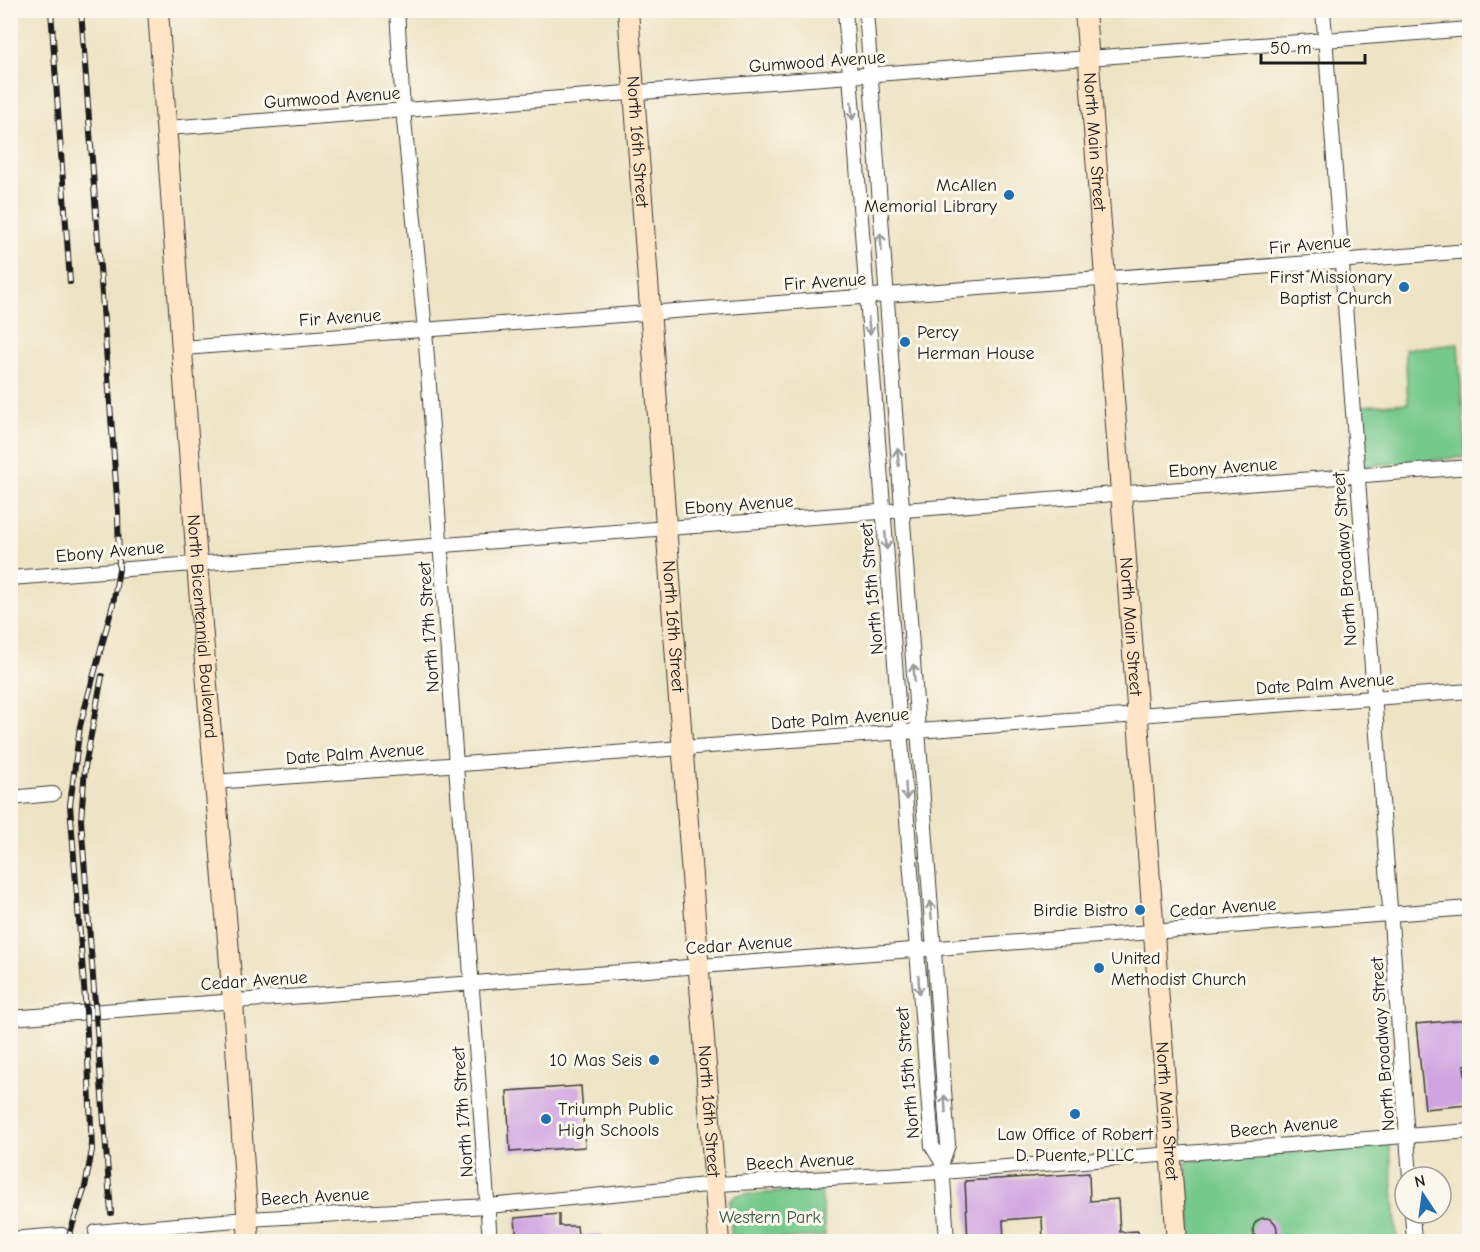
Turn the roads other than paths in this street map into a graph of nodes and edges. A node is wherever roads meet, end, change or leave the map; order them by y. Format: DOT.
graph roads {
  1 [pos="158,10"];
  2 [pos="398,10"];
  3 [pos="628,10"];
  4 [pos="845,10"];
  5 [pos="866,10"];
  6 [pos="1085,10"];
  7 [pos="1323,10"];
  8 [pos="1470,30"];
  9 [pos="1325,40"];
  10 [pos="1089,58"];
  11 [pos="870,76"];
  12 [pos="849,77"];
  13 [pos="634,93"];
  14 [pos="403,110"];
  15 [pos="167,128"];
  16 [pos="1470,251"];
  17 [pos="1341,261"];
  18 [pos="1105,278"];
  19 [pos="885,295"];
  20 [pos="866,297"];
  21 [pos="651,313"];
  22 [pos="425,330"];
  23 [pos="183,348"];
  24 [pos="1470,467"];
  25 [pos="1357,476"];
  26 [pos="1121,494"];
  27 [pos="903,511"];
  28 [pos="884,512"];
  29 [pos="669,528"];
  30 [pos="441,545"];
  31 [pos="197,564"];
  32 [pos="10,578"];
  33 [pos="1470,691"];
  34 [pos="1374,698"];
  35 [pos="1138,715"];
  36 [pos="918,731"];
  37 [pos="902,732"];
  38 [pos="684,748"];
  39 [pos="457,764"];
  40 [pos="213,782"];
  41 [pos="53,794"];
  42 [pos="10,798"];
  43 [pos="1470,908"];
  44 [pos="1391,914"];
  45 [pos="1154,931"];
  46 [pos="934,948"];
  47 [pos="916,949"];
  48 [pos="699,966"];
  49 [pos="471,983"];
  50 [pos="233,1001"];
  51 [pos="10,1018"];
  52 [pos="1470,1131"];
  53 [pos="1407,1135"];
  54 [pos="1170,1154"];
  55 [pos="1409,1165"];
  56 [pos="942,1167"];
  57 [pos="717,1184"];
  58 [pos="488,1206"];
  59 [pos="247,1219"];
  60 [pos="1413,1225"];
  61 [pos="96,1232"];
  62 [pos="62,1235"];
  63 [pos="10,1239"];
  64 [pos="249,1242"];
  65 [pos="490,1242"];
  66 [pos="719,1242"];
  67 [pos="946,1242"];
  68 [pos="1177,1242"];
  69 [pos="1414,1242"];
  1 -- 15 [label="street, North Bicentennial Boulevard"];
  2 -- 14 [label="street, North 17th Street"];
  3 -- 13 [label="street, North 16th Street"];
  4 -- 12 [label="street, North 15th Street"];
  5 -- 11 [label="street, North 15th Street"];
  6 -- 10 [label="street, North Main Street"];
  7 -- 9 [label="street, North Broadway Street"];
  8 -- 9 [label="street, Gumwood Avenue"];
  9 -- 10 [label="street, Gumwood Avenue"];
  9 -- 17 [label="street, North Broadway Street"];
  10 -- 11 [label="street, Gumwood Avenue"];
  10 -- 18 [label="street, North Main Street"];
  11 -- 12 [label="street, Gumwood Avenue"];
  19 -- 11 [label="street, North 15th Street, one-way"];
  12 -- 13 [label="street, Gumwood Avenue"];
  12 -- 20 [label="street, North 15th Street, one-way"];
  13 -- 14 [label="street, Gumwood Avenue"];
  13 -- 21 [label="street, North 16th Street"];
  14 -- 15 [label="street, Gumwood Avenue"];
  14 -- 22 [label="street, North 17th Street"];
  15 -- 23 [label="street, North Bicentennial Boulevard"];
  16 -- 17 [label="street, Fir Avenue"];
  17 -- 18 [label="street, Fir Avenue"];
  17 -- 25 [label="street, North Broadway Street"];
  18 -- 19 [label="street, Fir Avenue"];
  18 -- 26 [label="street, North Main Street"];
  19 -- 20 [label="street, Fir Avenue"];
  27 -- 19 [label="street, North 15th Street, one-way"];
  20 -- 21 [label="street, Fir Avenue"];
  20 -- 28 [label="street, North 15th Street, one-way"];
  21 -- 22 [label="street, Fir Avenue"];
  21 -- 29 [label="street, North 16th Street"];
  22 -- 23 [label="street, Fir Avenue"];
  22 -- 30 [label="street, North 17th Street"];
  23 -- 31 [label="street, North Bicentennial Boulevard"];
  24 -- 25 [label="street, Ebony Avenue"];
  25 -- 26 [label="street, Ebony Avenue"];
  25 -- 34 [label="street, North Broadway Street"];
  26 -- 27 [label="street, Ebony Avenue"];
  26 -- 35 [label="street, North Main Street"];
  27 -- 28 [label="street, Ebony Avenue"];
  36 -- 27 [label="street, North 15th Street, one-way"];
  28 -- 29 [label="street, Ebony Avenue"];
  28 -- 37 [label="street, North 15th Street, one-way"];
  29 -- 30 [label="street, Ebony Avenue"];
  29 -- 38 [label="street, North 16th Street"];
  30 -- 31 [label="street, Ebony Avenue"];
  30 -- 39 [label="street, North 17th Street"];
  31 -- 32 [label="street, Ebony Avenue"];
  31 -- 40 [label="street, North Bicentennial Boulevard"];
  33 -- 34 [label="street, Date Palm Avenue"];
  34 -- 35 [label="street, Date Palm Avenue"];
  34 -- 44 [label="street, North Broadway Street"];
  35 -- 36 [label="street, Date Palm Avenue"];
  35 -- 45 [label="street, North Main Street"];
  36 -- 37 [label="street, Date Palm Avenue"];
  46 -- 36 [label="street, North 15th Street, one-way"];
  37 -- 38 [label="street, Date Palm Avenue"];
  37 -- 47 [label="street, North 15th Street, one-way"];
  38 -- 39 [label="street, Date Palm Avenue"];
  38 -- 48 [label="street, North 16th Street"];
  39 -- 40 [label="street, Date Palm Avenue"];
  39 -- 49 [label="street, North 17th Street"];
  40 -- 50 [label="street, North Bicentennial Boulevard"];
  41 -- 42 [label="street"];
  43 -- 44 [label="street, Cedar Avenue"];
  44 -- 45 [label="street, Cedar Avenue"];
  44 -- 53 [label="street, North Broadway Street"];
  45 -- 46 [label="street, Cedar Avenue"];
  45 -- 54 [label="street, North Main Street"];
  46 -- 47 [label="street, Cedar Avenue"];
  56 -- 46 [label="street, North 15th Street, one-way"];
  47 -- 48 [label="street, Cedar Avenue"];
  47 -- 56 [label="street, North 15th Street, one-way"];
  48 -- 49 [label="street, Cedar Avenue"];
  48 -- 57 [label="street, North 16th Street"];
  49 -- 50 [label="street, Cedar Avenue"];
  49 -- 58 [label="street, North 17th Street"];
  50 -- 51 [label="street, Cedar Avenue"];
  50 -- 59 [label="street, North Bicentennial Boulevard"];
  52 -- 53 [label="street, Beech Avenue"];
  53 -- 54 [label="street, Beech Avenue"];
  53 -- 55 [label="street, North Broadway Street"];
  54 -- 56 [label="street, Beech Avenue"];
  54 -- 68 [label="street, North Main Street"];
  56 -- 57 [label="street, Beech Avenue"];
  56 -- 67 [label="street, North 15th Street"];
  57 -- 58 [label="street, Beech Avenue"];
  57 -- 66 [label="street, North 16th Street"];
  58 -- 59 [label="street, Beech Avenue"];
  58 -- 65 [label="street, North 17th Street"];
  59 -- 61 [label="street, Beech Avenue"];
  59 -- 64 [label="street, North Bicentennial Boulevard"];
  60 -- 69 [label="street"];
  62 -- 63 [label="street"];
}
